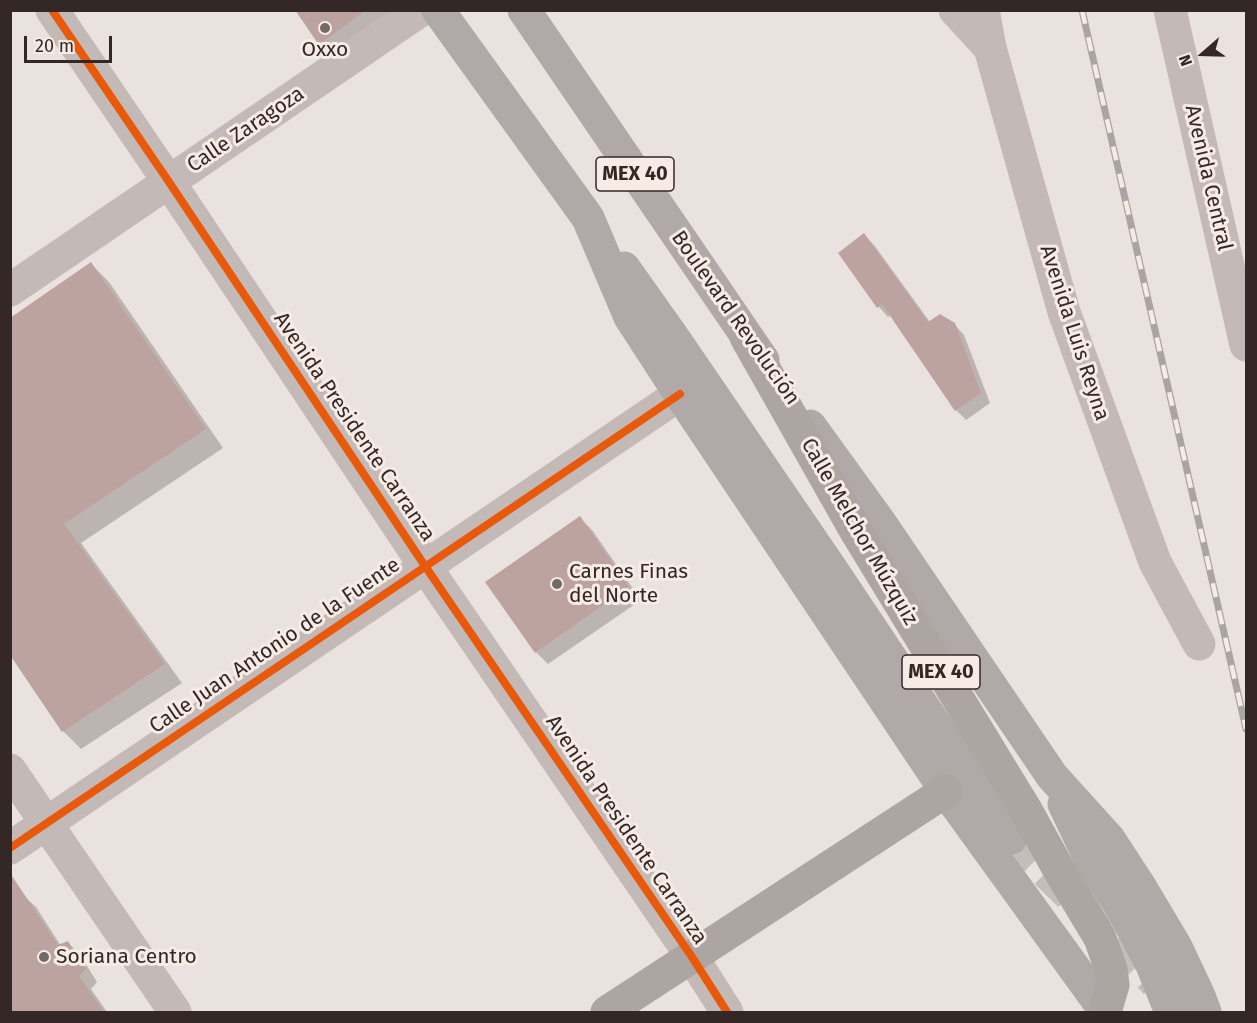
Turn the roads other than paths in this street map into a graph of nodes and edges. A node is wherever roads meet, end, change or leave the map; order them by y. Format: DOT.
graph roads {
  1 [pos="52,10"];
  2 [pos="421,10"];
  3 [pos="438,10"];
  4 [pos="524,10"];
  5 [pos="956,10"];
  6 [pos="983,10"];
  7 [pos="1170,10"];
  8 [pos="990,48"];
  9 [pos="169,182"];
  10 [pos="588,218"];
  11 [pos="10,290"];
  12 [pos="746,337"];
  13 [pos="1246,345"];
  14 [pos="680,394"];
  15 [pos="425,566"];
  16 [pos="1199,644"];
  17 [pos="10,770"];
  18 [pos="1052,776"];
  19 [pos="946,791"];
  20 [pos="47,823"];
  21 [pos="1011,838"];
  22 [pos="10,848"];
  23 [pos="692,957"];
  24 [pos="175,1012"];
  25 [pos="607,1012"];
  26 [pos="727,1012"];
  27 [pos="1106,1012"];
  28 [pos="1171,1012"];
  29 [pos="1205,1012"];
  1 -- 9 [label="street, Avenida Presidente Carranza"];
  2 -- 9 [label="street, Calle Zaragoza"];
  3 -- 10 [label="main road, MEX 40"];
  4 -- 12 [label="main road, Boulevard Revolución / MEX 40"];
  5 -- 8 [label="street"];
  6 -- 8 [label="street, Avenida Luis Reyna"];
  7 -- 13 [label="street, Avenida Central"];
  8 -- 16 [label="street, Avenida Luis Reyna"];
  9 -- 11 [label="street, Calle Zaragoza"];
  9 -- 15 [label="street, Avenida Presidente Carranza"];
  10 -- 14 [label="main road, MEX 40"];
  10 -- 21 [label="main road"];
  12 -- 18 [label="main road, Boulevard Revolución"];
  12 -- 27 [label="highway, Calle Melchor Múzquiz / MEX 40"];
  14 -- 15 [label="street, Calle Juan Antonio de la Fuente"];
  14 -- 19 [label="main road, MEX 40"];
  15 -- 20 [label="street, Calle Juan Antonio de la Fuente"];
  15 -- 23 [label="street, Avenida Presidente Carranza"];
  17 -- 20 [label="street"];
  18 -- 28 [label="main road"];
  18 -- 29 [label="main road, Boulevard Revolución"];
  19 -- 23 [label="highway"];
  19 -- 27 [label="main road, MEX 40"];
  20 -- 22 [label="street, Calle Juan Antonio de la Fuente"];
  20 -- 24 [label="street"];
  23 -- 25 [label="highway"];
  23 -- 26 [label="street, Avenida Presidente Carranza"];
}
